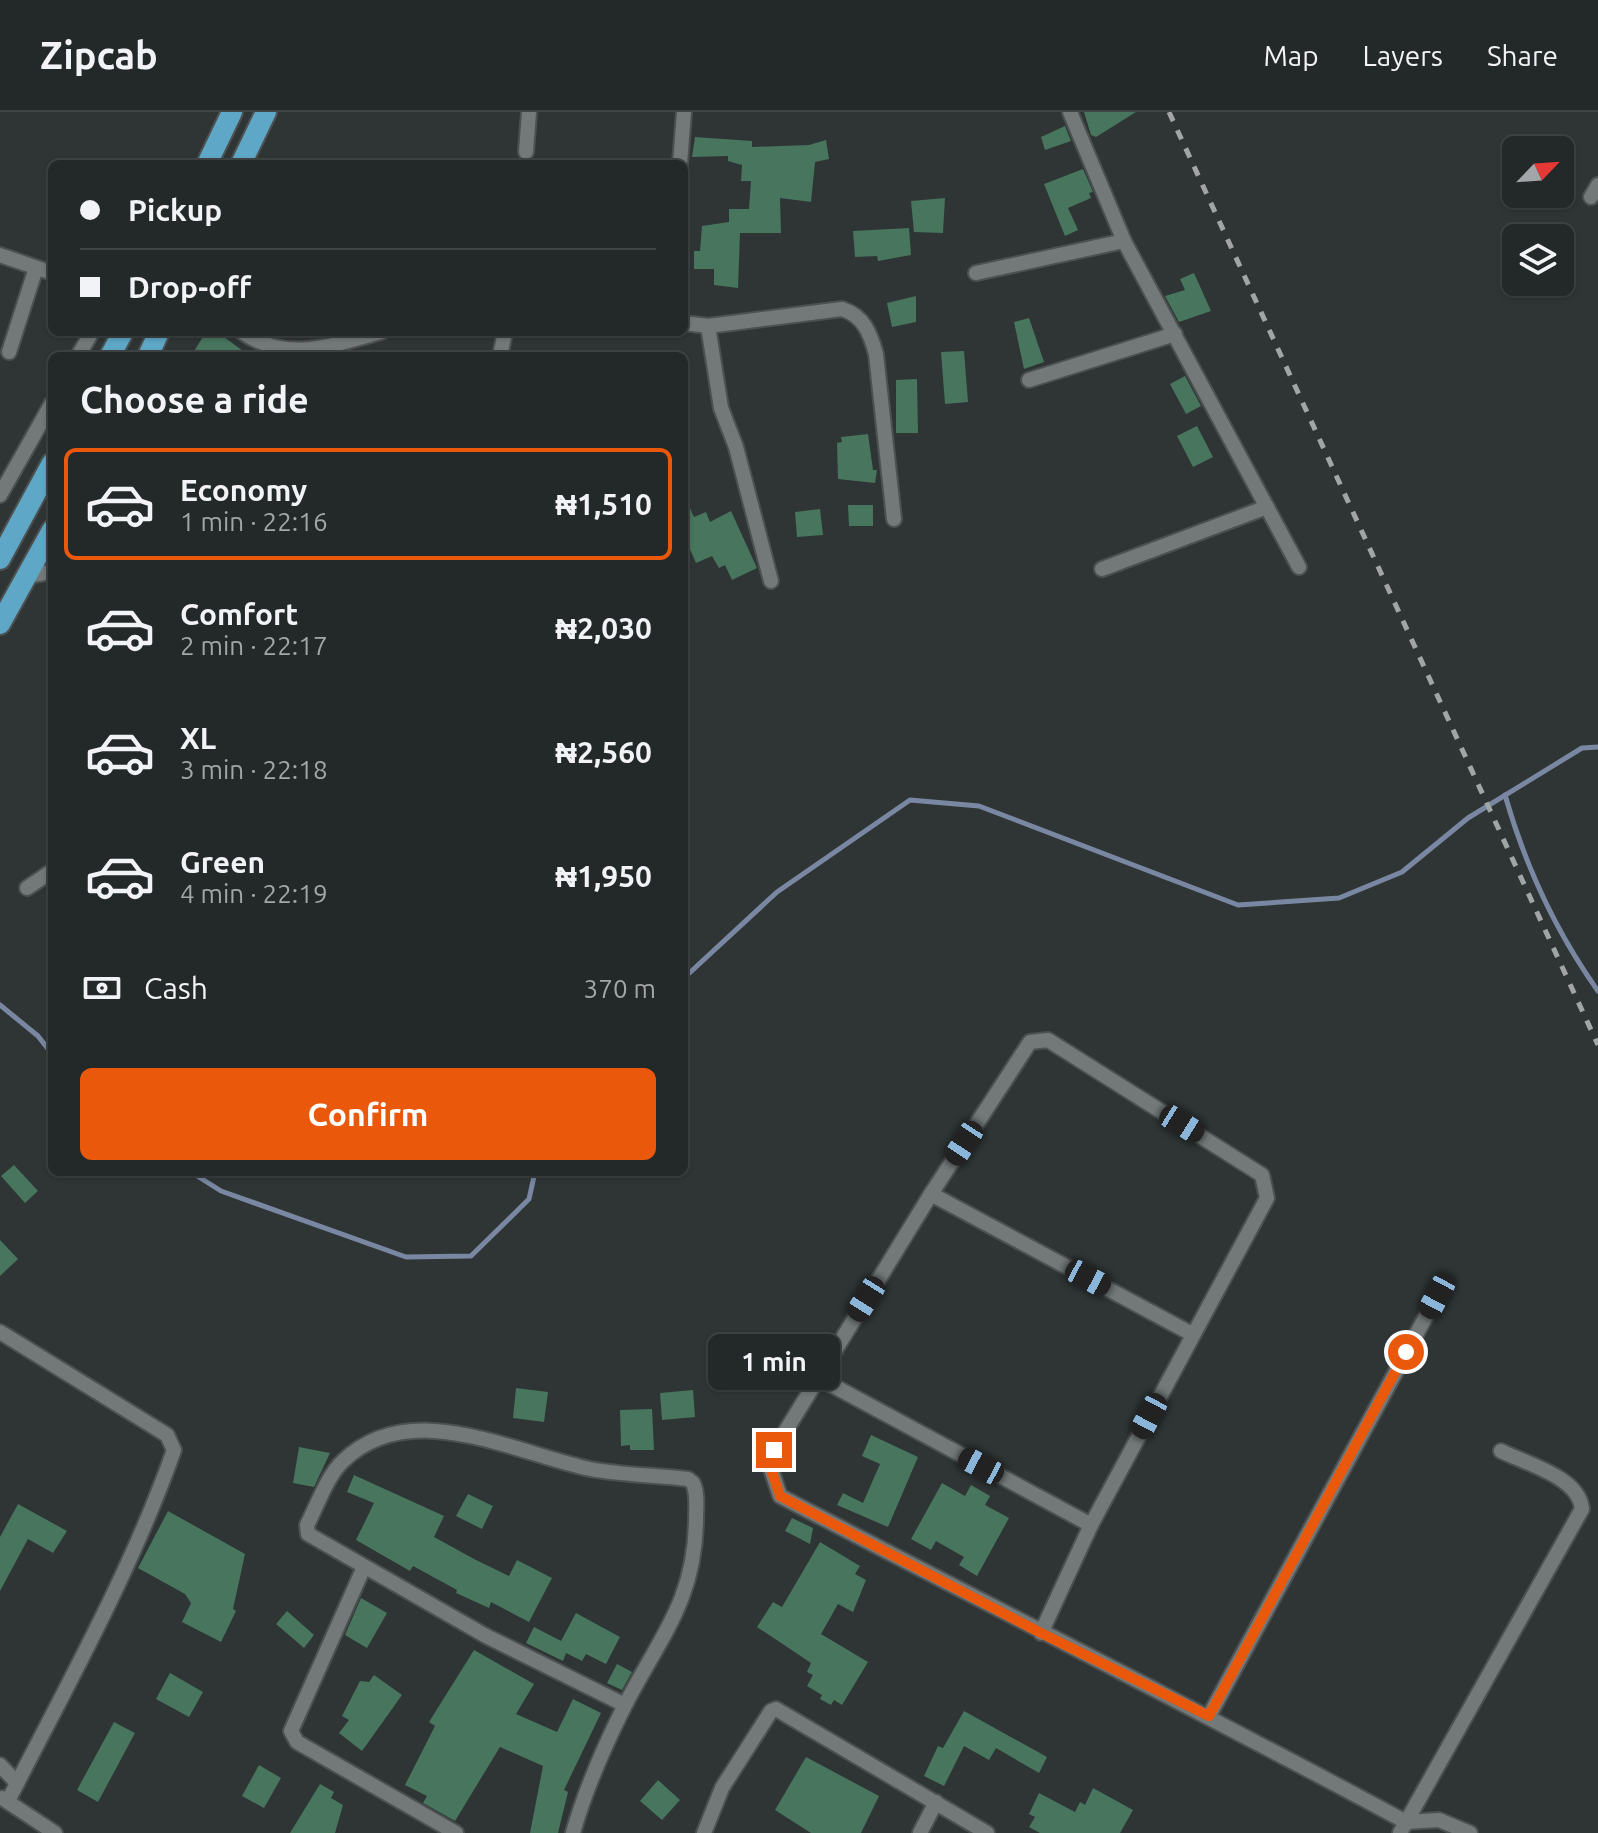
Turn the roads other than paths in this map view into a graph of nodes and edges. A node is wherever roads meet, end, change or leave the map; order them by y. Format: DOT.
graph roads {
  1 [pos="232,112"];
  2 [pos="266,112"];
  3 [pos="529,112"];
  4 [pos="684,112"];
  5 [pos="1070,112"];
  6 [pos="526,152"];
  7 [pos="209,160"];
  8 [pos="243,160"];
  9 [pos="680,160"];
  10 [pos="1124,241"];
  11 [pos="0,255"];
  12 [pos="36,268"];
  13 [pos="48,272"];
  14 [pos="976,273"];
  15 [pos="688,324"];
  16 [pos="708,326"];
  17 [pos="1175,334"];
  18 [pos="248,336"];
  19 [pos="366,336"];
  20 [pos="9,352"];
  21 [pos="308,352"];
  22 [pos="308,352"];
  23 [pos="1029,380"];
  24 [pos="48,409"];
  25 [pos="8,468"];
  26 [pos="48,470"];
  27 [pos="0,495"];
  28 [pos="1267,507"];
  29 [pos="894,519"];
  30 [pos="48,537"];
  31 [pos="0,559"];
  32 [pos="1299,567"];
  33 [pos="1102,569"];
  34 [pos="48,573"];
  35 [pos="26,576"];
  36 [pos="771,581"];
  37 [pos="0,624"];
  38 [pos="48,874"];
  39 [pos="27,888"];
  40 [pos="931,1194"];
  41 [pos="1437,1296"];
  42 [pos="0,1332"];
  43 [pos="1192,1334"];
  44 [pos="817,1377"];
  45 [pos="1501,1451"];
  46 [pos="1091,1525"];
  47 [pos="364,1567"];
  48 [pos="1041,1633"];
  49 [pos="625,1705"];
  50 [pos="1209,1716"];
  51 [pos="0,1765"];
  52 [pos="17,1783"];
  53 [pos="4,1799"];
  54 [pos="936,1802"];
  55 [pos="1403,1827"];
  56 [pos="55,1833"];
  57 [pos="456,1833"];
  58 [pos="573,1833"];
  59 [pos="704,1833"];
  60 [pos="920,1833"];
  61 [pos="987,1833"];
  62 [pos="1470,1833"];
  1 -- 7 [label="main road"];
  2 -- 8 [label="main road"];
  3 -- 6 [label="street"];
  4 -- 9 [label="street"];
  5 -- 10 [label="street"];
  10 -- 14 [label="street"];
  10 -- 17 [label="street"];
  11 -- 12 [label="street"];
  12 -- 13 [label="street"];
  12 -- 20 [label="street"];
  15 -- 16 [label="street"];
  16 -- 29 [label="street"];
  16 -- 36 [label="street"];
  17 -- 23 [label="street"];
  17 -- 28 [label="street"];
  18 -- 21 [label="street"];
  19 -- 22 [label="street"];
  24 -- 25 [label="street"];
  25 -- 27 [label="street"];
  26 -- 31 [label="main road"];
  28 -- 32 [label="street"];
  28 -- 33 [label="street"];
  30 -- 35 [label="main road"];
  34 -- 35 [label="street"];
  35 -- 37 [label="main road"];
  38 -- 39 [label="street"];
  40 -- 43 [label="street"];
  40 -- 43 [label="street"];
  40 -- 44 [label="street"];
  41 -- 50 [label="street"];
  42 -- 52 [label="street"];
  43 -- 46 [label="street"];
  44 -- 46 [label="street"];
  44 -- 48 [label="street"];
  45 -- 55 [label="street"];
  46 -- 48 [label="street"];
  47 -- 49 [label="street"];
  47 -- 49 [label="street"];
  47 -- 57 [label="street"];
  48 -- 50 [label="street"];
  49 -- 58 [label="street"];
  50 -- 55 [label="street"];
  51 -- 52 [label="street"];
  52 -- 53 [label="street"];
  53 -- 56 [label="street"];
  54 -- 59 [label="street"];
  54 -- 60 [label="street"];
  54 -- 61 [label="street"];
  55 -- 62 [label="street"];
}
